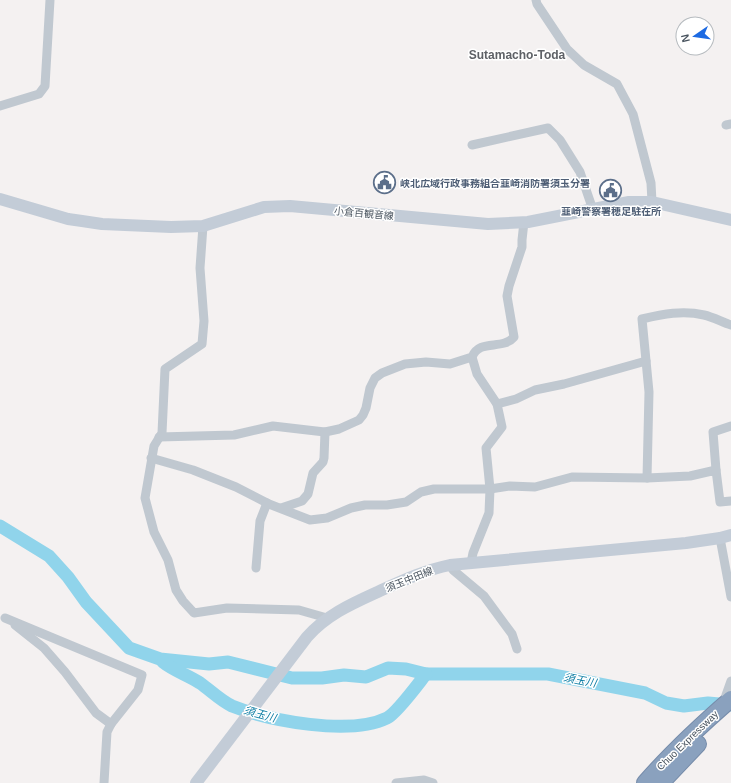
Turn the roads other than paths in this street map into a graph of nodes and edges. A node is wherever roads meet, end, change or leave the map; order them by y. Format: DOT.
graph roads {
  1 [pos="50,0"];
  2 [pos="536,0"];
  3 [pos="0,106"];
  4 [pos="472,145"];
  5 [pos="0,199"];
  6 [pos="652,202"];
  7 [pos="593,210"];
  8 [pos="731,220"];
  9 [pos="524,222"];
  10 [pos="203,226"];
  11 [pos="731,325"];
  12 [pos="472,357"];
  13 [pos="646,361"];
  14 [pos="497,404"];
  15 [pos="731,426"];
  16 [pos="325,432"];
  17 [pos="159,437"];
  18 [pos="151,458"];
  19 [pos="716,470"];
  20 [pos="647,478"];
  21 [pos="490,489"];
  22 [pos="731,501"];
  23 [pos="267,503"];
  24 [pos="281,508"];
  25 [pos="725,536"];
  26 [pos="471,563"];
  27 [pos="450,565"];
  28 [pos="256,568"];
  29 [pos="731,597"];
  30 [pos="3,617"];
  31 [pos="327,618"];
  32 [pos="517,649"];
  33 [pos="731,681"];
  34 [pos="731,696"];
  35 [pos="731,699"];
  36 [pos="731,713"];
  37 [pos="111,724"];
  38 [pos="662,776"];
  39 [pos="104,783"];
  40 [pos="196,783"];
  41 [pos="396,783"];
  42 [pos="433,783"];
  43 [pos="645,783"];
  1 -- 3 [label="street"];
  2 -- 6 [label="street"];
  4 -- 7 [label="street"];
  5 -- 10 [label="main road, 小倉百観音線"];
  6 -- 7 [label="main road, 小倉百観音線"];
  6 -- 8 [label="main road, 小倉百観音線"];
  7 -- 9 [label="main road, 小倉百観音線"];
  9 -- 10 [label="main road, 小倉百観音線"];
  9 -- 12 [label="street"];
  10 -- 17 [label="street"];
  11 -- 13 [label="street"];
  12 -- 14 [label="street"];
  12 -- 16 [label="street"];
  13 -- 14 [label="street"];
  13 -- 20 [label="street"];
  14 -- 21 [label="street"];
  15 -- 19 [label="street"];
  16 -- 17 [label="street"];
  16 -- 24 [label="street"];
  17 -- 18 [label="street"];
  18 -- 23 [label="street"];
  18 -- 31 [label="street"];
  19 -- 20 [label="street"];
  19 -- 22 [label="street"];
  20 -- 21 [label="street"];
  21 -- 24 [label="street"];
  21 -- 26 [label="street"];
  23 -- 24 [label="street"];
  23 -- 28 [label="street"];
  25 -- 26 [label="main road, 須玉中田線"];
  25 -- 29 [label="street"];
  26 -- 27 [label="main road, 須玉中田線"];
  27 -- 31 [label="main road, 須玉中田線"];
  27 -- 32 [label="street"];
  30 -- 37 [label="street"];
  30 -- 37 [label="street"];
  31 -- 40 [label="main road, 須玉中田線"];
  33 -- 34 [label="street"];
  35 -- 38 [label="highway, Chuo Expressway"];
  36 -- 38 [label="highway, Chuo Expressway"];
  37 -- 39 [label="street"];
  38 -- 43 [label="highway, Chuo Expressway"];
  41 -- 42 [label="street"];
}
